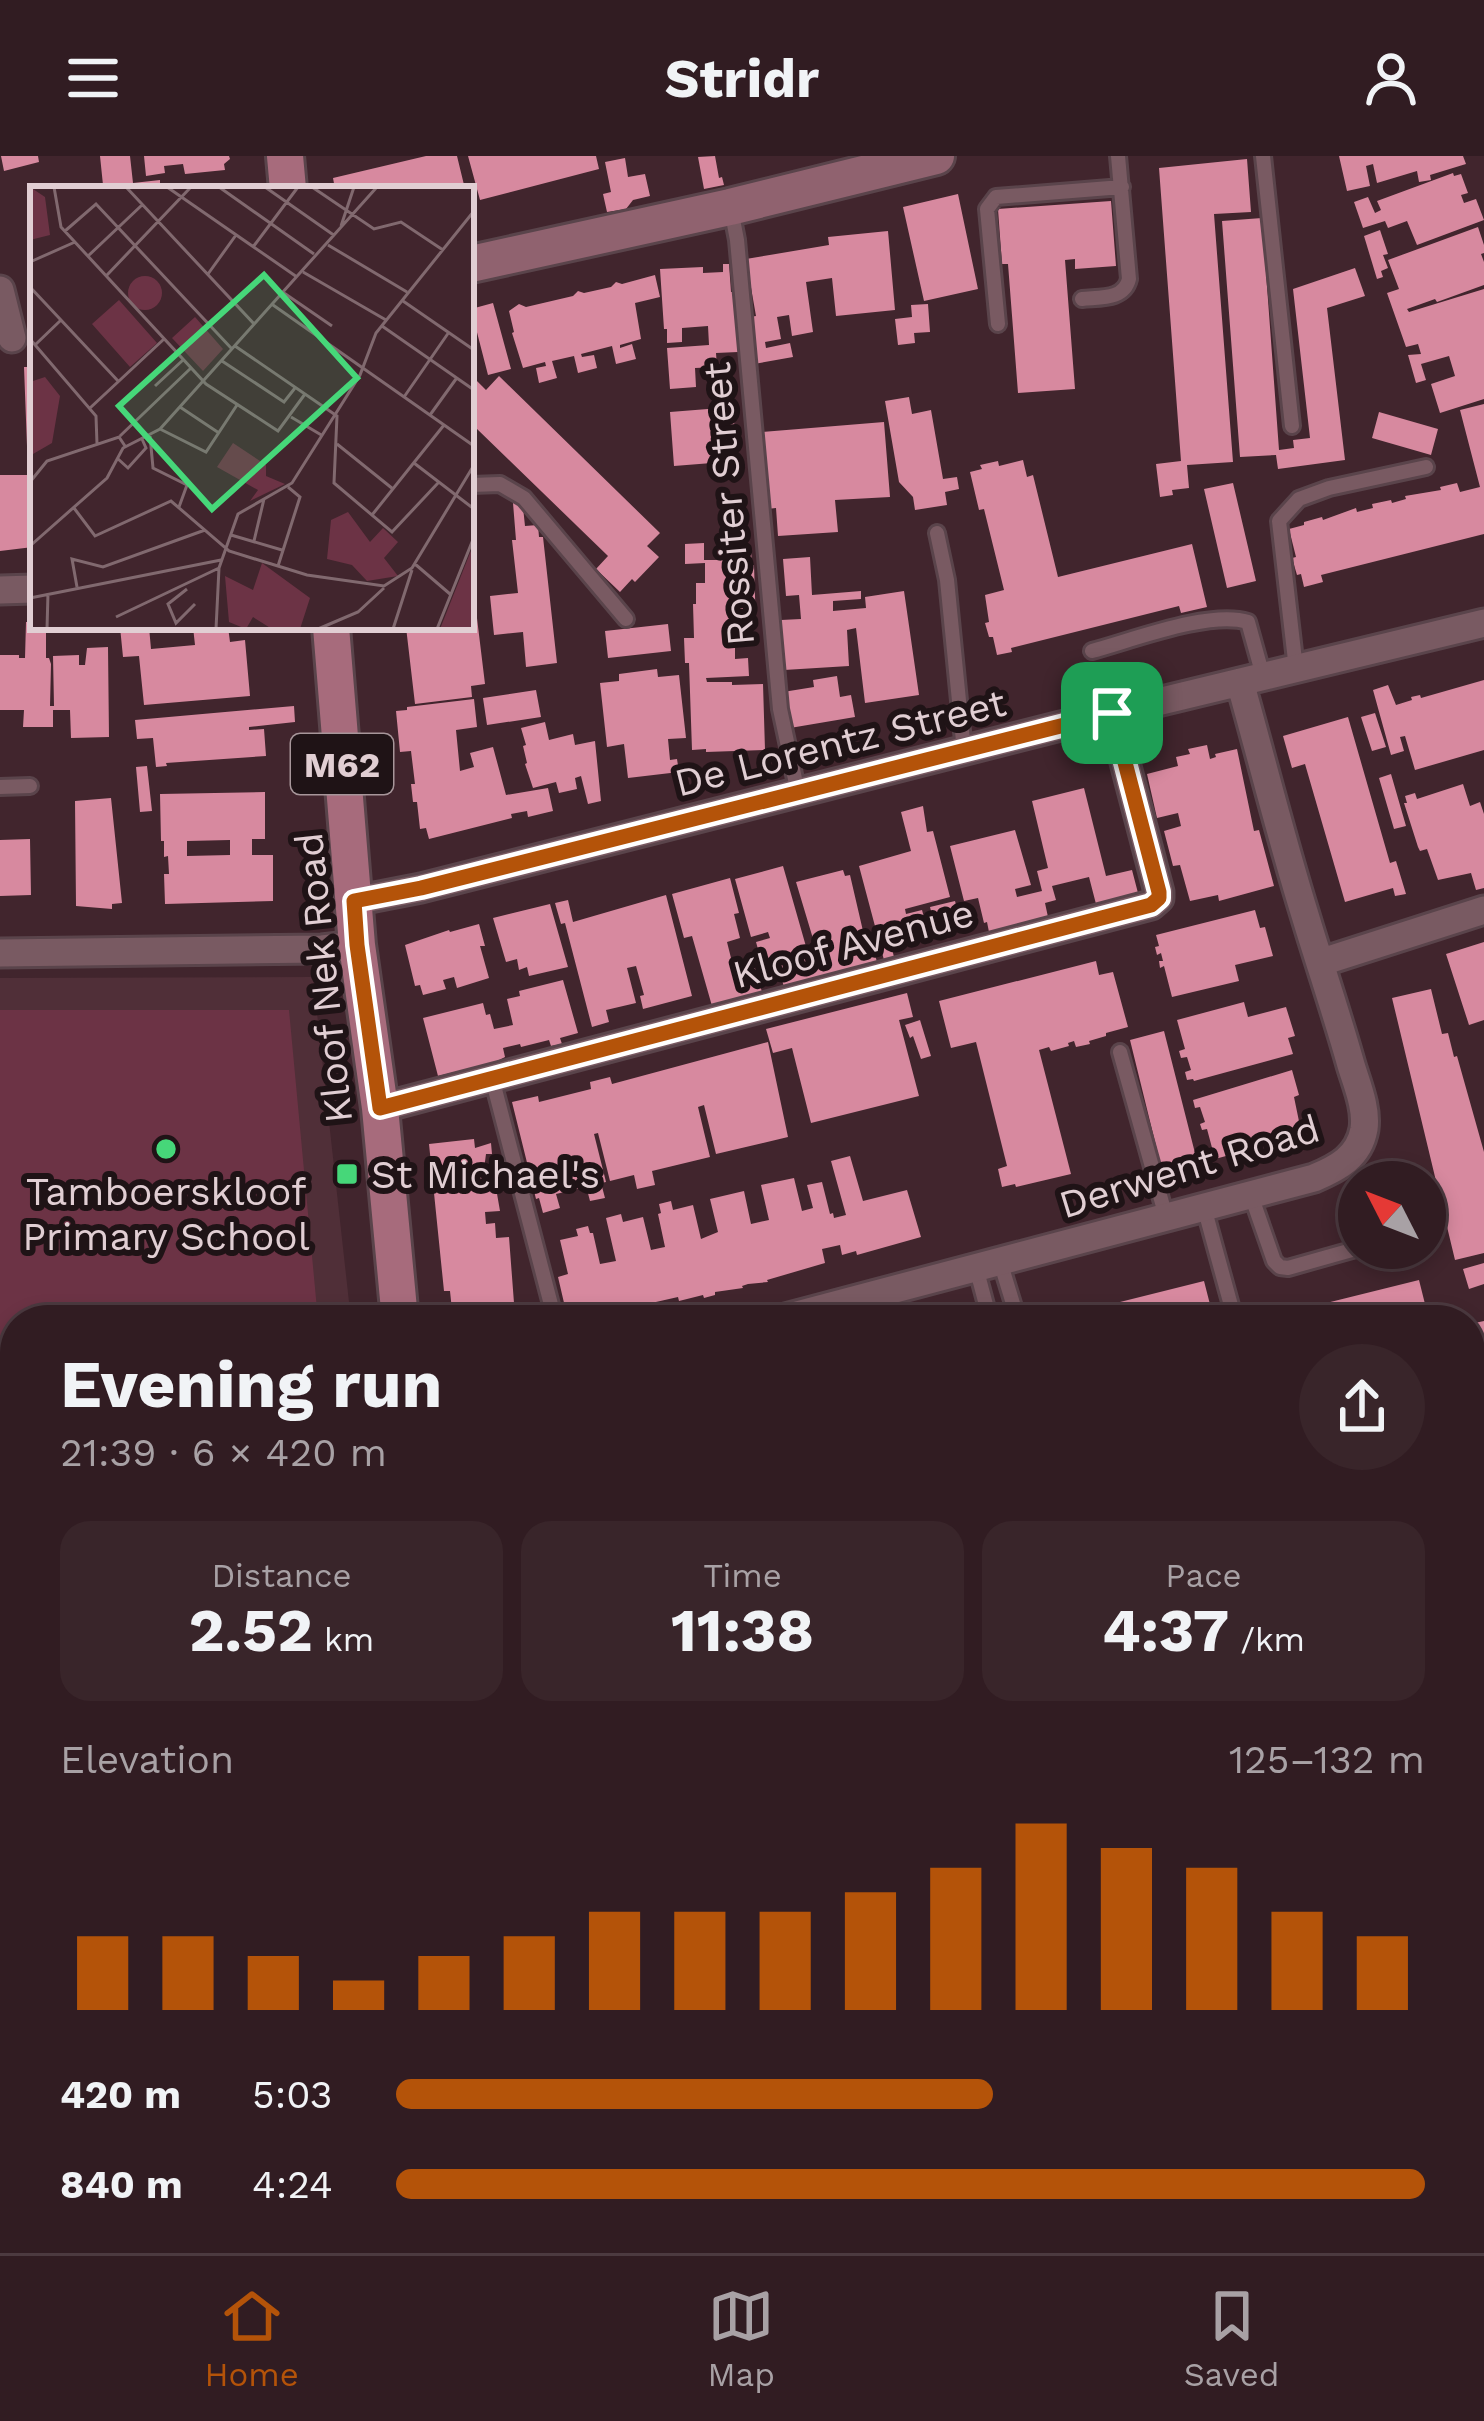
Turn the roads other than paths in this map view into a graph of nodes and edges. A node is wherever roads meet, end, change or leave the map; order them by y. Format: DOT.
graph roads {
  1 [pos="285,156"];
  2 [pos="1118,156"];
  3 [pos="1263,156"];
  4 [pos="926,157"];
  5 [pos="288,186"];
  6 [pos="1122,187"];
  7 [pos="730,207"];
  8 [pos="474,263"];
  9 [pos="0,290"];
  10 [pos="1082,299"];
  11 [pos="998,324"];
  12 [pos="12,338"];
  13 [pos="1292,426"];
  14 [pos="1426,467"];
  15 [pos="474,485"];
  16 [pos="937,532"];
  17 [pos="30,589"];
  18 [pos="0,590"];
  19 [pos="626,619"];
  20 [pos="1484,623"];
  21 [pos="331,630"];
  22 [pos="1092,651"];
  23 [pos="1296,669"];
  24 [pos="1252,679"];
  25 [pos="1112,713"];
  26 [pos="964,752"];
  27 [pos="29,786"];
  28 [pos="0,787"];
  29 [pos="798,793"];
  30 [pos="354,901"];
  31 [pos="1484,910"];
  32 [pos="357,945"];
  33 [pos="0,953"];
  34 [pos="1322,962"];
  35 [pos="1120,1052"];
  36 [pos="492,1078"];
  37 [pos="380,1108"];
  38 [pos="1251,1195"];
  39 [pos="1204,1207"];
  40 [pos="1166,1217"];
  41 [pos="1338,1253"];
  42 [pos="988,1264"];
  43 [pos="399,1305"];
  44 [pos="550,1305"];
  45 [pos="866,1305"];
  46 [pos="989,1305"];
  47 [pos="1010,1305"];
  48 [pos="1231,1305"];
  1 -- 5 [label="main road"];
  2 -- 6 [label="lane"];
  3 -- 13 [label="lane"];
  4 -- 7 [label="street"];
  6 -- 10 [label="lane"];
  6 -- 11 [label="lane"];
  7 -- 8 [label="street"];
  7 -- 29 [label="lane, Rossiter Street"];
  9 -- 12 [label="street"];
  14 -- 23 [label="lane"];
  15 -- 19 [label="lane"];
  16 -- 26 [label="lane"];
  17 -- 18 [label="street"];
  20 -- 23 [label="street, De Lorentz Street"];
  21 -- 30 [label="main road, Kloof Nek Road / M62"];
  22 -- 24 [label="lane"];
  23 -- 24 [label="street, De Lorentz Street"];
  24 -- 25 [label="street, De Lorentz Street"];
  24 -- 34 [label="street, Derwent Road"];
  25 -- 26 [label="street, De Lorentz Street"];
  25 -- 36 [label="street, Kloof Avenue"];
  26 -- 29 [label="street, De Lorentz Street"];
  27 -- 28 [label="lane"];
  29 -- 30 [label="street, De Lorentz Street"];
  30 -- 32 [label="main road, Kloof Nek Road / M62"];
  31 -- 34 [label="street"];
  32 -- 33 [label="street"];
  32 -- 37 [label="main road, Kloof Nek Road / M62"];
  34 -- 38 [label="street, Derwent Road"];
  35 -- 40 [label="lane"];
  36 -- 37 [label="street, Kloof Avenue"];
  36 -- 44 [label="lane"];
  37 -- 43 [label="main road, Kloof Nek Road / M62"];
  38 -- 39 [label="street, Derwent Road"];
  38 -- 41 [label="lane"];
  39 -- 40 [label="street, Derwent Road"];
  39 -- 48 [label="lane"];
  40 -- 42 [label="street, Derwent Road"];
  42 -- 45 [label="street, Derwent Road"];
  42 -- 46 [label="lane"];
  42 -- 47 [label="lane"];
}
